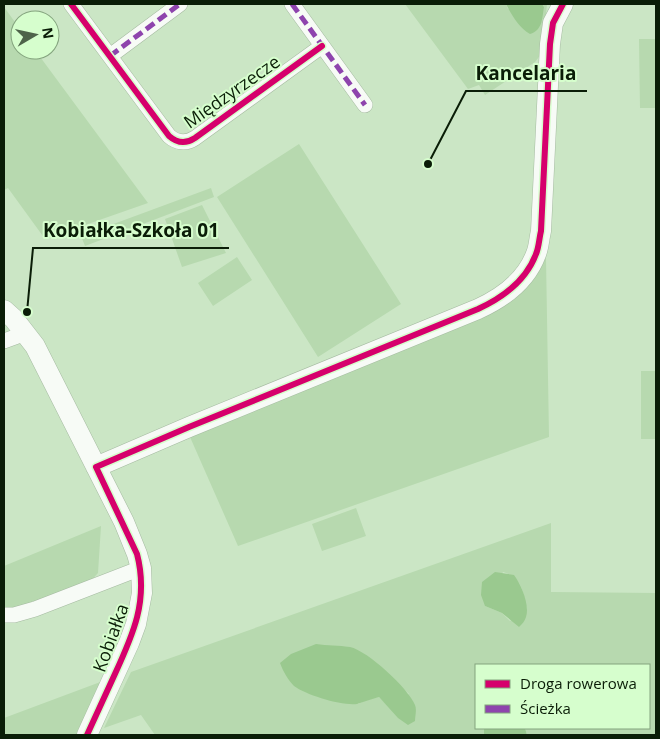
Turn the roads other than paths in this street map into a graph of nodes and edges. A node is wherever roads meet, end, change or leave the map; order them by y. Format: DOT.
graph roads {
  1 [pos="71,4"];
  2 [pos="180,4"];
  3 [pos="292,4"];
  4 [pos="563,4"];
  5 [pos="322,46"];
  6 [pos="110,56"];
  7 [pos="366,105"];
  8 [pos="4,310"];
  9 [pos="26,333"];
  10 [pos="4,341"];
  11 [pos="96,467"];
  12 [pos="141,568"];
  13 [pos="4,615"];
  14 [pos="87,735"];
  1 -- 6 [label="street, Międzyrzecze"];
  2 -- 6 [label="street"];
  3 -- 5 [label="street"];
  4 -- 11 [label="street"];
  5 -- 6 [label="street, Międzyrzecze"];
  5 -- 7 [label="street"];
  8 -- 9 [label="street, Kobiałka"];
  9 -- 10 [label="street"];
  9 -- 11 [label="street, Kobiałka"];
  11 -- 12 [label="street, Kobiałka"];
  12 -- 13 [label="street"];
  12 -- 14 [label="street, Kobiałka"];
}
